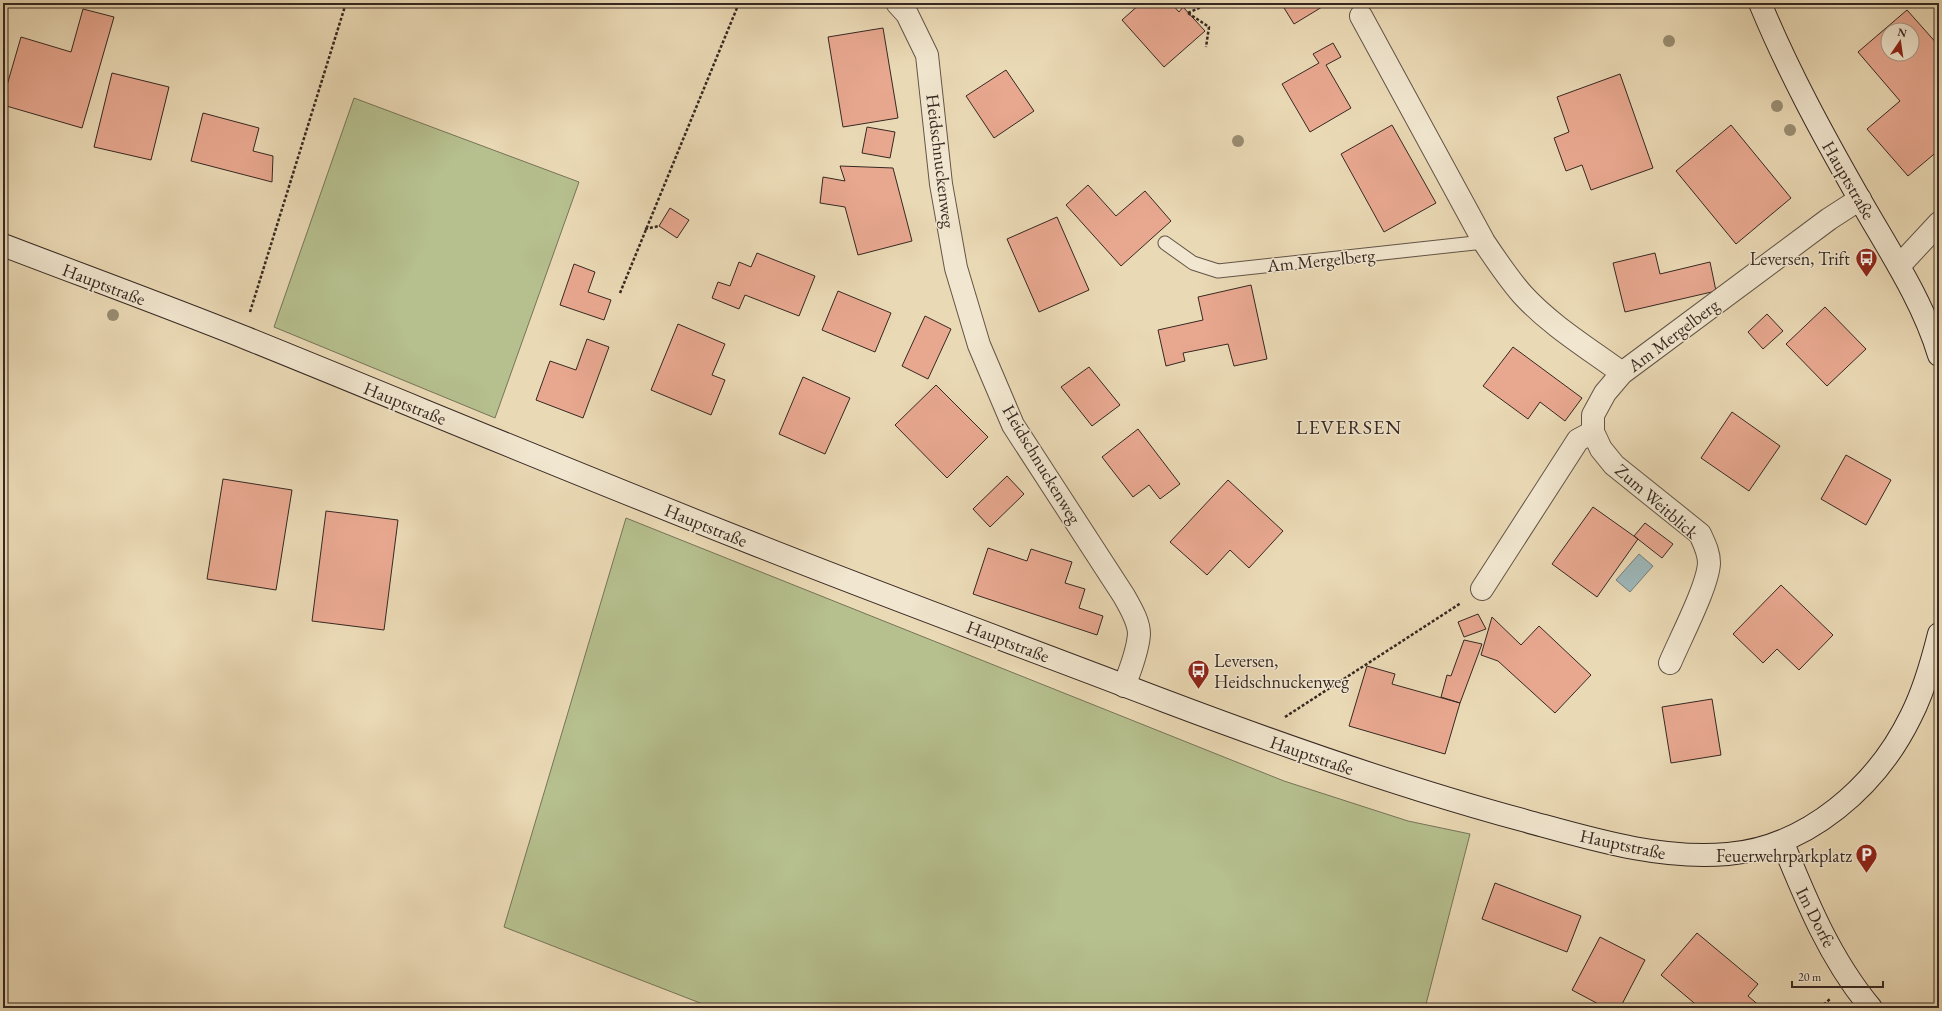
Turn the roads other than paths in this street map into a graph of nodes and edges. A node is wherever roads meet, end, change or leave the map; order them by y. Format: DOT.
graph roads {
  1 [pos="897,3"];
  2 [pos="1760,3"];
  3 [pos="1362,16"];
  4 [pos="1860,199"];
  5 [pos="1939,223"];
  6 [pos="1484,242"];
  7 [pos="1165,243"];
  8 [pos="3,245"];
  9 [pos="1899,266"];
  10 [pos="1939,355"];
  11 [pos="1622,373"];
  12 [pos="1593,432"];
  13 [pos="1482,589"];
  14 [pos="1939,634"];
  15 [pos="1670,663"];
  16 [pos="1124,686"];
  17 [pos="1782,841"];
  18 [pos="1863,1005"];
  1 -- 16 [label="street, Heidschnuckenweg"];
  2 -- 4 [label="street, Hauptstraße"];
  3 -- 6 [label="street, Am Mergelberg"];
  4 -- 9 [label="street, Hauptstraße"];
  4 -- 11 [label="street, Am Mergelberg"];
  5 -- 9 [label="street"];
  6 -- 7 [label="lane, Am Mergelberg"];
  6 -- 11 [label="street, Am Mergelberg"];
  8 -- 16 [label="street, Hauptstraße"];
  9 -- 10 [label="street, Hauptstraße"];
  11 -- 12 [label="street"];
  12 -- 13 [label="street"];
  12 -- 15 [label="street, Zum Weitblick"];
  14 -- 17 [label="street, Hauptstraße"];
  16 -- 17 [label="street, Hauptstraße"];
  17 -- 18 [label="street, Im Dorfe"];
}
